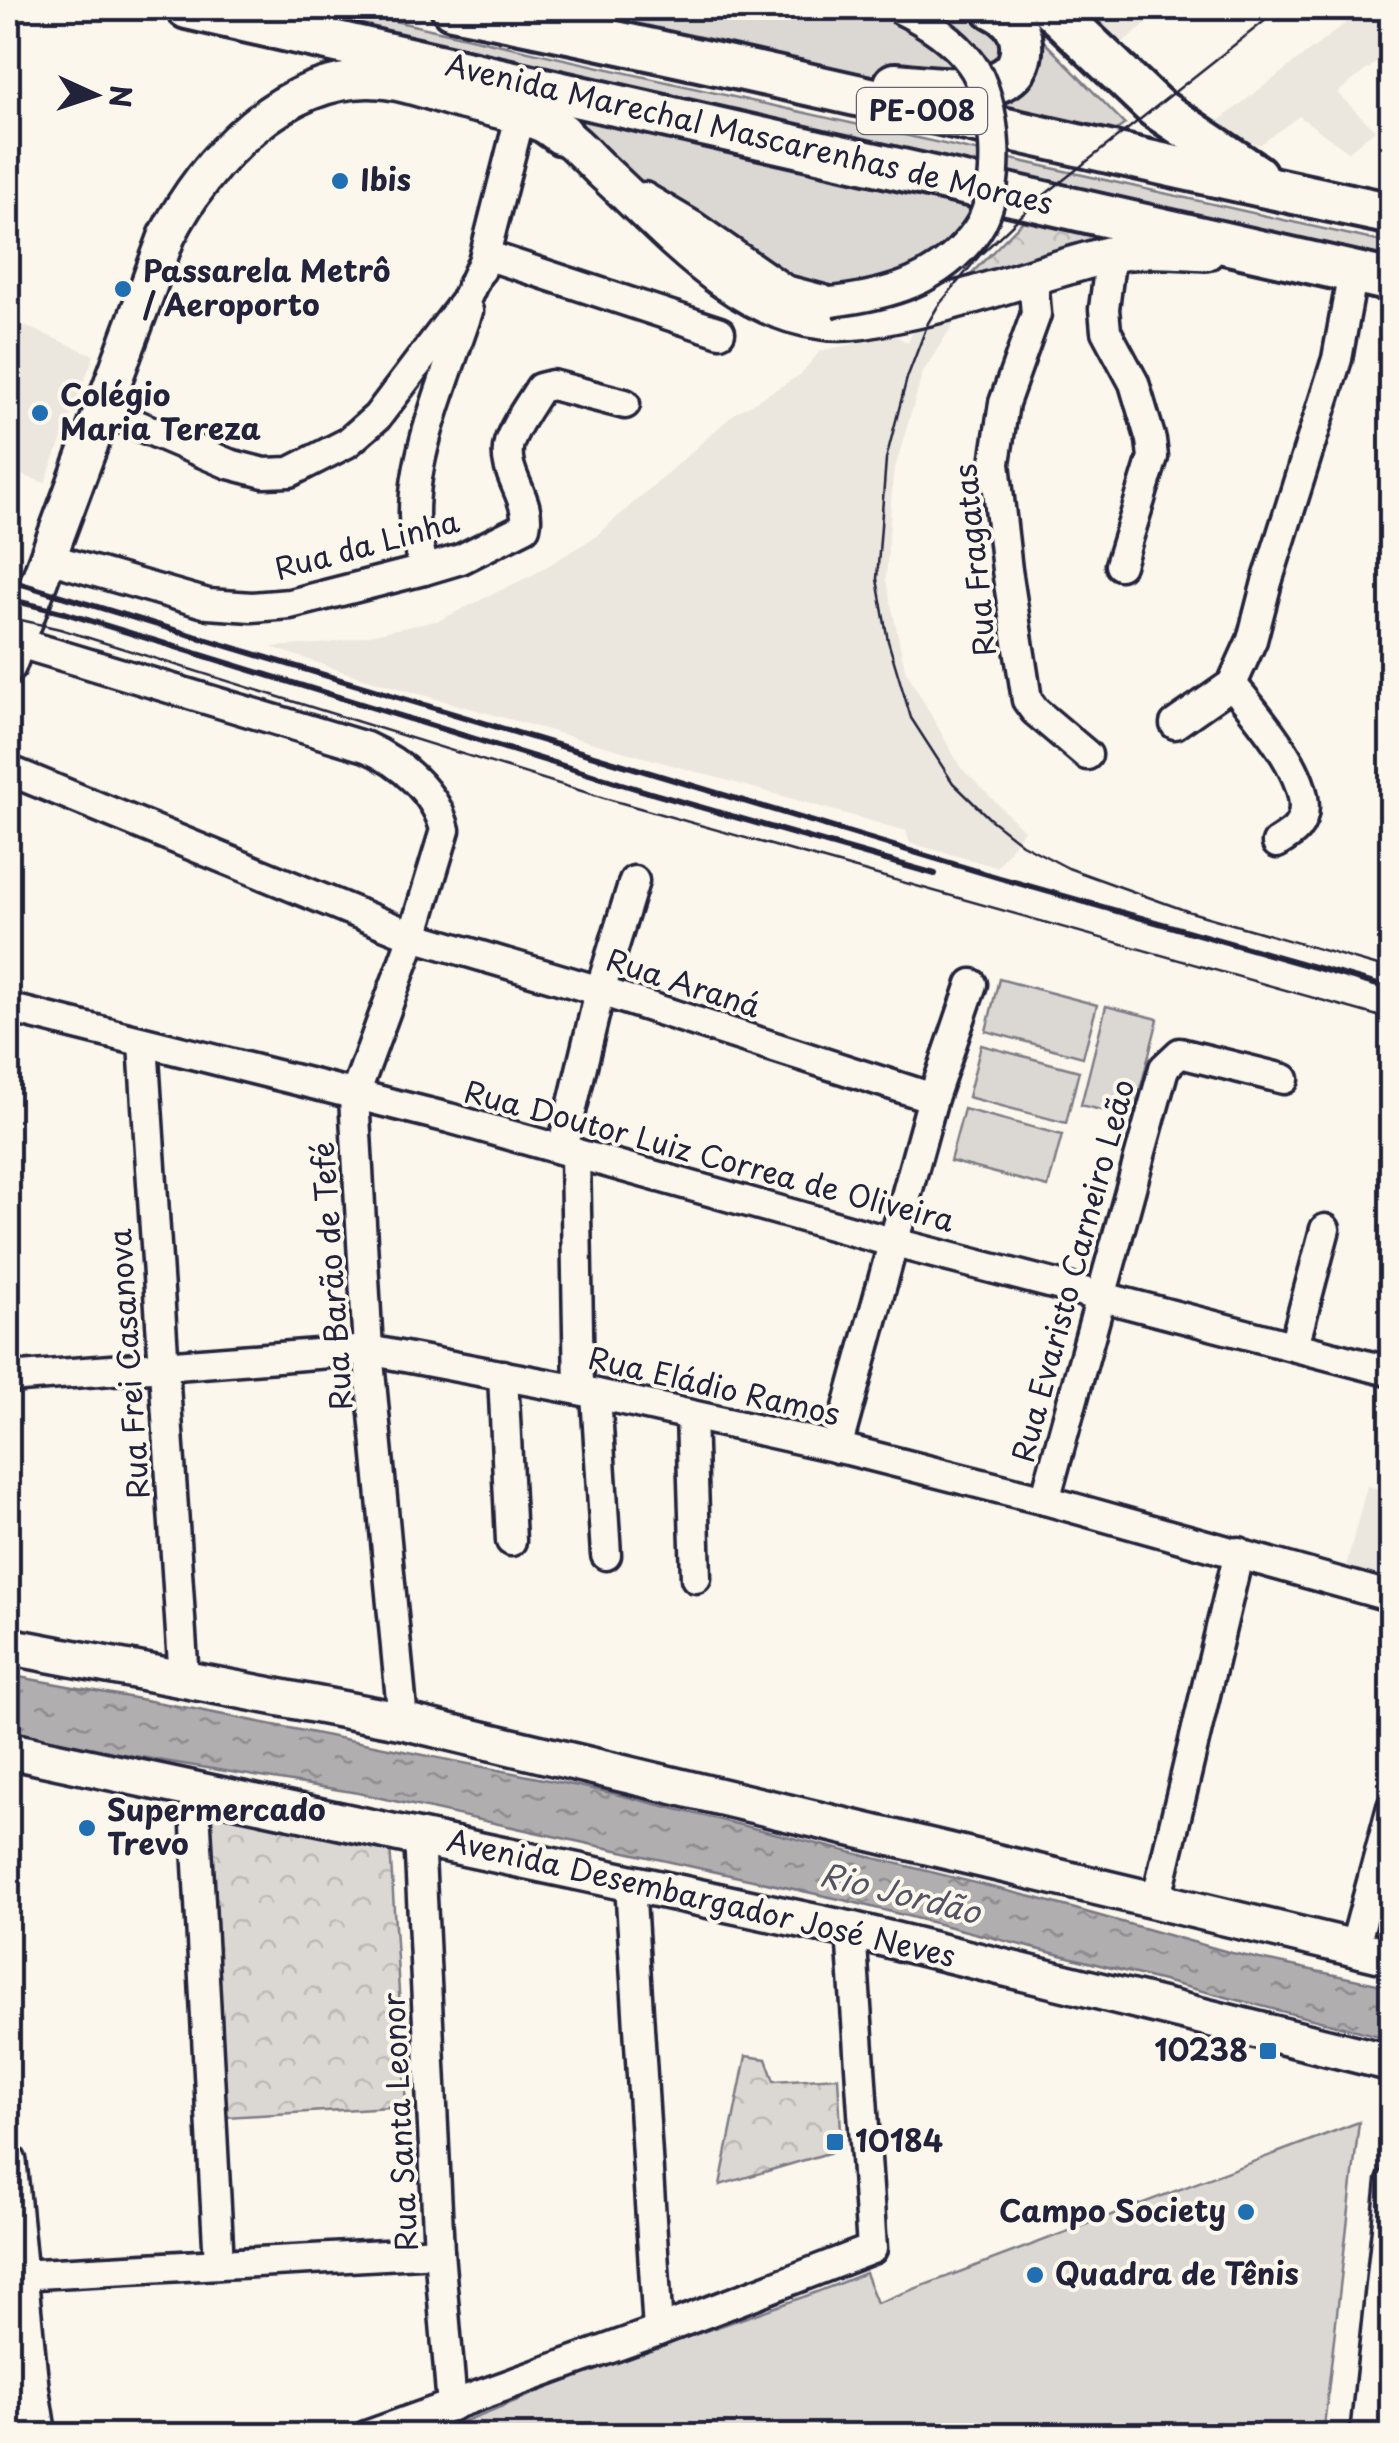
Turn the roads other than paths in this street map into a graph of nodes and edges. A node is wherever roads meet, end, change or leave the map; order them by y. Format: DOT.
graph roads {
  1 [pos="187,8"];
  2 [pos="452,8"];
  3 [pos="898,8"];
  4 [pos="993,8"];
  5 [pos="1051,8"];
  6 [pos="477,72"];
  7 [pos="772,77"];
  8 [pos="520,117"];
  9 [pos="562,134"];
  10 [pos="608,176"];
  11 [pos="1280,190"];
  12 [pos="1392,214"];
  13 [pos="1111,254"];
  14 [pos="486,255"];
  15 [pos="1312,263"];
  16 [pos="1372,276"];
  17 [pos="1034,278"];
  18 [pos="720,332"];
  19 [pos="624,404"];
  20 [pos="102,410"];
  21 [pos="48,558"];
  22 [pos="1120,565"];
  23 [pos="424,570"];
  24 [pos="12,654"];
  25 [pos="1232,684"];
  26 [pos="1175,724"];
  27 [pos="1088,755"];
  28 [pos="8,770"];
  29 [pos="1277,843"];
  30 [pos="634,881"];
  31 [pos="413,936"];
  32 [pos="972,984"];
  33 [pos="600,991"];
  34 [pos="8,1008"];
  35 [pos="143,1043"];
  36 [pos="1284,1080"];
  37 [pos="354,1097"];
  38 [pos="933,1098"];
  39 [pos="568,1151"];
  40 [pos="1325,1229"];
  41 [pos="894,1243"];
  42 [pos="1100,1296"];
  43 [pos="1294,1346"];
  44 [pos="368,1350"];
  45 [pos="162,1367"];
  46 [pos="1392,1372"];
  47 [pos="503,1375"];
  48 [pos="8,1378"];
  49 [pos="588,1392"];
  50 [pos="691,1415"];
  51 [pos="837,1448"];
  52 [pos="1045,1500"];
  53 [pos="510,1542"];
  54 [pos="1238,1552"];
  55 [pos="606,1555"];
  56 [pos="696,1578"];
  57 [pos="1392,1597"];
  58 [pos="8,1646"];
  59 [pos="184,1680"];
  60 [pos="403,1722"];
  61 [pos="8,1750"];
  62 [pos="194,1788"];
  63 [pos="1392,1807"];
  64 [pos="419,1836"];
  65 [pos="630,1884"];
  66 [pos="1156,1901"];
  67 [pos="851,1930"];
  68 [pos="1354,1949"];
  69 [pos="1392,1957"];
  70 [pos="1392,2063"];
  71 [pos="8,2162"];
  72 [pos="1392,2182"];
  73 [pos="439,2252"];
  74 [pos="218,2264"];
  75 [pos="18,2275"];
  76 [pos="658,2331"];
  77 [pos="19,2391"];
  78 [pos="452,2406"];
  79 [pos="38,2436"];
  80 [pos="366,2436"];
  81 [pos="1365,2436"];
  1 -- 6 [label="highway, Avenida Marechal Mascarenhas de Moraes / PE-008"];
  2 -- 7 [label="highway, Avenida Marechal Mascarenhas de Moraes / PE-008"];
  3 -- 10 [label="street, bridge"];
  4 -- 7 [label="highway"];
  5 -- 11 [label="highway"];
  6 -- 9 [label="highway"];
  6 -- 15 [label="highway, Avenida Marechal Mascarenhas de Moraes / PE-008"];
  7 -- 11 [label="highway, Avenida Marechal Mascarenhas de Moraes / PE-008"];
  8 -- 9 [label="main road"];
  8 -- 14 [label="street"];
  8 -- 20 [label="main road"];
  9 -- 10 [label="main road, Avenida Marechal Mascarenhas de Moraes"];
  10 -- 17 [label="main road, Avenida Marechal Mascarenhas de Moraes"];
  11 -- 12 [label="highway, Avenida Marechal Mascarenhas de Moraes / PE-008"];
  13 -- 15 [label="main road, Avenida Marechal Mascarenhas de Moraes"];
  13 -- 17 [label="main road, Avenida Marechal Mascarenhas de Moraes"];
  13 -- 22 [label="street"];
  14 -- 18 [label="street"];
  14 -- 20 [label="street"];
  14 -- 23 [label="street"];
  15 -- 16 [label="highway, Avenida Marechal Mascarenhas de Moraes / PE-008"];
  16 -- 25 [label="street"];
  17 -- 27 [label="street, Rua Fragatas"];
  19 -- 23 [label="street, Rua da Linha"];
  20 -- 21 [label="main road"];
  21 -- 23 [label="street, Rua da Linha"];
  21 -- 24 [label="main road"];
  24 -- 31 [label="street, Rua Barão de Tefé"];
  25 -- 26 [label="street"];
  25 -- 29 [label="street"];
  28 -- 31 [label="street, Rua Araná"];
  30 -- 33 [label="street"];
  31 -- 33 [label="street, Rua Araná"];
  31 -- 37 [label="street, Rua Barão de Tefé"];
  32 -- 38 [label="street"];
  33 -- 38 [label="street, Rua Araná"];
  33 -- 39 [label="street"];
  34 -- 35 [label="street, Rua Doutor Luiz Correa de Oliveira"];
  35 -- 37 [label="street, Rua Doutor Luiz Correa de Oliveira"];
  35 -- 45 [label="street, Rua Frei Casanova"];
  36 -- 42 [label="street, Rua Evaristo Carneiro Leão"];
  37 -- 39 [label="street, Rua Doutor Luiz Correa de Oliveira"];
  37 -- 44 [label="street, Rua Barão de Tefé"];
  38 -- 41 [label="street"];
  39 -- 41 [label="street, Rua Doutor Luiz Correa de Oliveira"];
  39 -- 49 [label="street"];
  40 -- 43 [label="street"];
  41 -- 42 [label="street, Rua Doutor Luiz Correa de Oliveira"];
  41 -- 51 [label="street"];
  42 -- 43 [label="street, Rua Doutor Luiz Correa de Oliveira"];
  42 -- 52 [label="street, Rua Evaristo Carneiro Leão"];
  43 -- 46 [label="street, Rua Doutor Luiz Correa de Oliveira"];
  44 -- 45 [label="street, Rua Eládio Ramos"];
  44 -- 47 [label="street, Rua Eládio Ramos"];
  44 -- 60 [label="street, Rua Barão de Tefé"];
  45 -- 48 [label="street, Rua Eládio Ramos"];
  45 -- 59 [label="street, Rua Frei Casanova"];
  47 -- 49 [label="street, Rua Eládio Ramos"];
  47 -- 53 [label="street"];
  49 -- 50 [label="street, Rua Eládio Ramos"];
  49 -- 55 [label="street"];
  50 -- 51 [label="street, Rua Eládio Ramos"];
  50 -- 56 [label="street"];
  51 -- 52 [label="street, Rua Eládio Ramos"];
  52 -- 54 [label="street, Rua Eládio Ramos"];
  54 -- 57 [label="street, Rua Eládio Ramos"];
  54 -- 66 [label="street"];
  58 -- 59 [label="main road"];
  59 -- 60 [label="main road"];
  60 -- 66 [label="main road"];
  61 -- 62 [label="main road, Avenida Desembargador José Neves"];
  62 -- 64 [label="main road, Avenida Desembargador José Neves"];
  62 -- 74 [label="street"];
  63 -- 68 [label="street"];
  64 -- 65 [label="main road, Avenida Desembargador José Neves"];
  64 -- 73 [label="street, Rua Santa Leonor"];
  65 -- 67 [label="main road, Avenida Desembargador José Neves"];
  65 -- 76 [label="street"];
  66 -- 68 [label="main road"];
  67 -- 70 [label="main road, Avenida Desembargador José Neves"];
  67 -- 76 [label="street"];
  68 -- 69 [label="main road"];
  71 -- 75 [label="main road"];
  72 -- 81 [label="street"];
  73 -- 74 [label="street"];
  73 -- 78 [label="street, Rua Santa Leonor"];
  74 -- 75 [label="street"];
  75 -- 77 [label="main road"];
  76 -- 78 [label="street"];
  77 -- 79 [label="main road"];
  78 -- 80 [label="street"];
}
